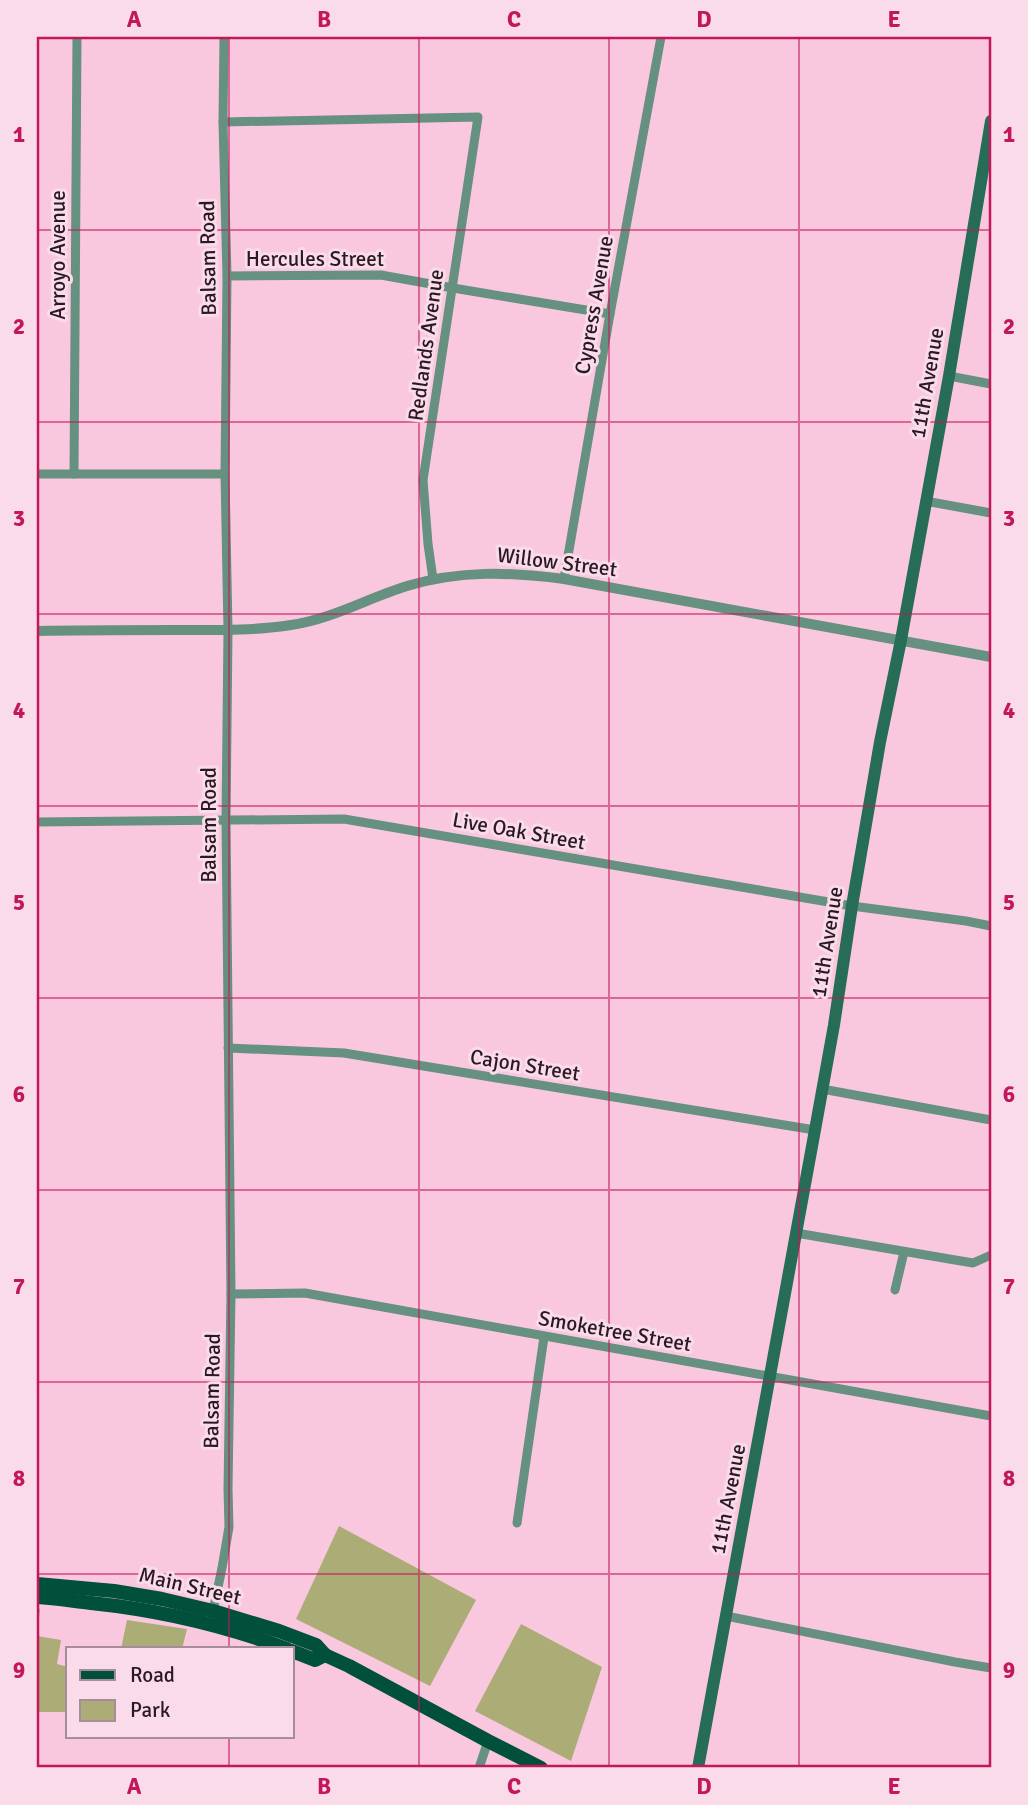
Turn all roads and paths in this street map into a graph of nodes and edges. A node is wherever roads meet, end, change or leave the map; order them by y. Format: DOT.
graph roads {
  1 [pos="77,37"];
  2 [pos="224,37"];
  3 [pos="661,37"];
  4 [pos="991,121"];
  5 [pos="223,122"];
  6 [pos="227,276"];
  7 [pos="453,288"];
  8 [pos="610,314"];
  9 [pos="949,376"];
  10 [pos="991,384"];
  11 [pos="37,474"];
  12 [pos="74,474"];
  13 [pos="225,474"];
  14 [pos="925,501"];
  15 [pos="991,513"];
  16 [pos="433,579"];
  17 [pos="564,579"];
  18 [pos="228,630"];
  19 [pos="37,631"];
  20 [pos="901,640"];
  21 [pos="991,657"];
  22 [pos="226,821"];
  23 [pos="37,822"];
  24 [pos="852,906"];
  25 [pos="991,926"];
  26 [pos="228,1048"];
  27 [pos="822,1090"];
  28 [pos="991,1120"];
  29 [pos="815,1130"];
  30 [pos="796,1233"];
  31 [pos="904,1252"];
  32 [pos="991,1255"];
  33 [pos="895,1290"];
  34 [pos="231,1294"];
  35 [pos="544,1337"];
  36 [pos="770,1376"];
  37 [pos="991,1416"];
  38 [pos="517,1523"];
  39 [pos="37,1584"];
  40 [pos="37,1597"];
  41 [pos="124,1606"];
  42 [pos="213,1611"];
  43 [pos="726,1616"];
  44 [pos="281,1647"];
  45 [pos="294,1652"];
  46 [pos="325,1655"];
  47 [pos="991,1668"];
  48 [pos="488,1741"];
  49 [pos="479,1768"];
  50 [pos="541,1768"];
  51 [pos="698,1768"];
  1 -- 12 [label="street, Arroyo Avenue"];
  2 -- 5 [label="street, Balsam Road"];
  3 -- 8 [label="street, Cypress Avenue"];
  4 -- 9 [label="main road, 11th Avenue"];
  5 -- 6 [label="street, Balsam Road"];
  5 -- 7 [label="street, Redlands Avenue"];
  6 -- 7 [label="street, Hercules Street"];
  6 -- 13 [label="street, Balsam Road"];
  7 -- 8 [label="street, Hercules Street"];
  7 -- 16 [label="street, Redlands Avenue"];
  8 -- 17 [label="street, Cypress Avenue"];
  9 -- 10 [label="street"];
  9 -- 14 [label="main road, 11th Avenue"];
  11 -- 12 [label="street"];
  12 -- 13 [label="street"];
  13 -- 18 [label="street, Balsam Road"];
  14 -- 15 [label="street"];
  14 -- 20 [label="main road, 11th Avenue"];
  16 -- 17 [label="street, Willow Street"];
  16 -- 18 [label="street, Willow Street"];
  17 -- 20 [label="street, Willow Street"];
  18 -- 19 [label="street, Willow Street"];
  18 -- 22 [label="street, Balsam Road"];
  20 -- 21 [label="street, Willow Street"];
  20 -- 24 [label="main road, 11th Avenue"];
  22 -- 23 [label="street, Live Oak Street"];
  22 -- 24 [label="street, Live Oak Street"];
  22 -- 26 [label="street, Balsam Road"];
  24 -- 25 [label="street, Live Oak Street"];
  24 -- 27 [label="main road, 11th Avenue"];
  26 -- 29 [label="street, Cajon Street"];
  26 -- 34 [label="street, Balsam Road"];
  27 -- 28 [label="street"];
  27 -- 29 [label="main road, 11th Avenue"];
  29 -- 30 [label="main road, 11th Avenue"];
  30 -- 31 [label="street"];
  30 -- 36 [label="main road, 11th Avenue"];
  31 -- 32 [label="street"];
  31 -- 33 [label="street"];
  34 -- 35 [label="street, Smoketree Street"];
  34 -- 42 [label="street, Balsam Road"];
  35 -- 36 [label="street, Smoketree Street"];
  35 -- 38 [label="street"];
  36 -- 37 [label="street, Smoketree Street"];
  36 -- 43 [label="main road, 11th Avenue"];
  39 -- 42 [label="main road, Main Street"];
  40 -- 41 [label="main road, Main Street"];
  41 -- 42 [label="main road"];
  41 -- 44 [label="main road, Main Street"];
  42 -- 46 [label="main road, Main Street"];
  43 -- 47 [label="street"];
  43 -- 51 [label="main road, 11th Avenue"];
  45 -- 46 [label="main road, Main Street"];
  46 -- 48 [label="main road, Main Street"];
  48 -- 49 [label="street"];
  48 -- 50 [label="main road, Main Street"];
}
